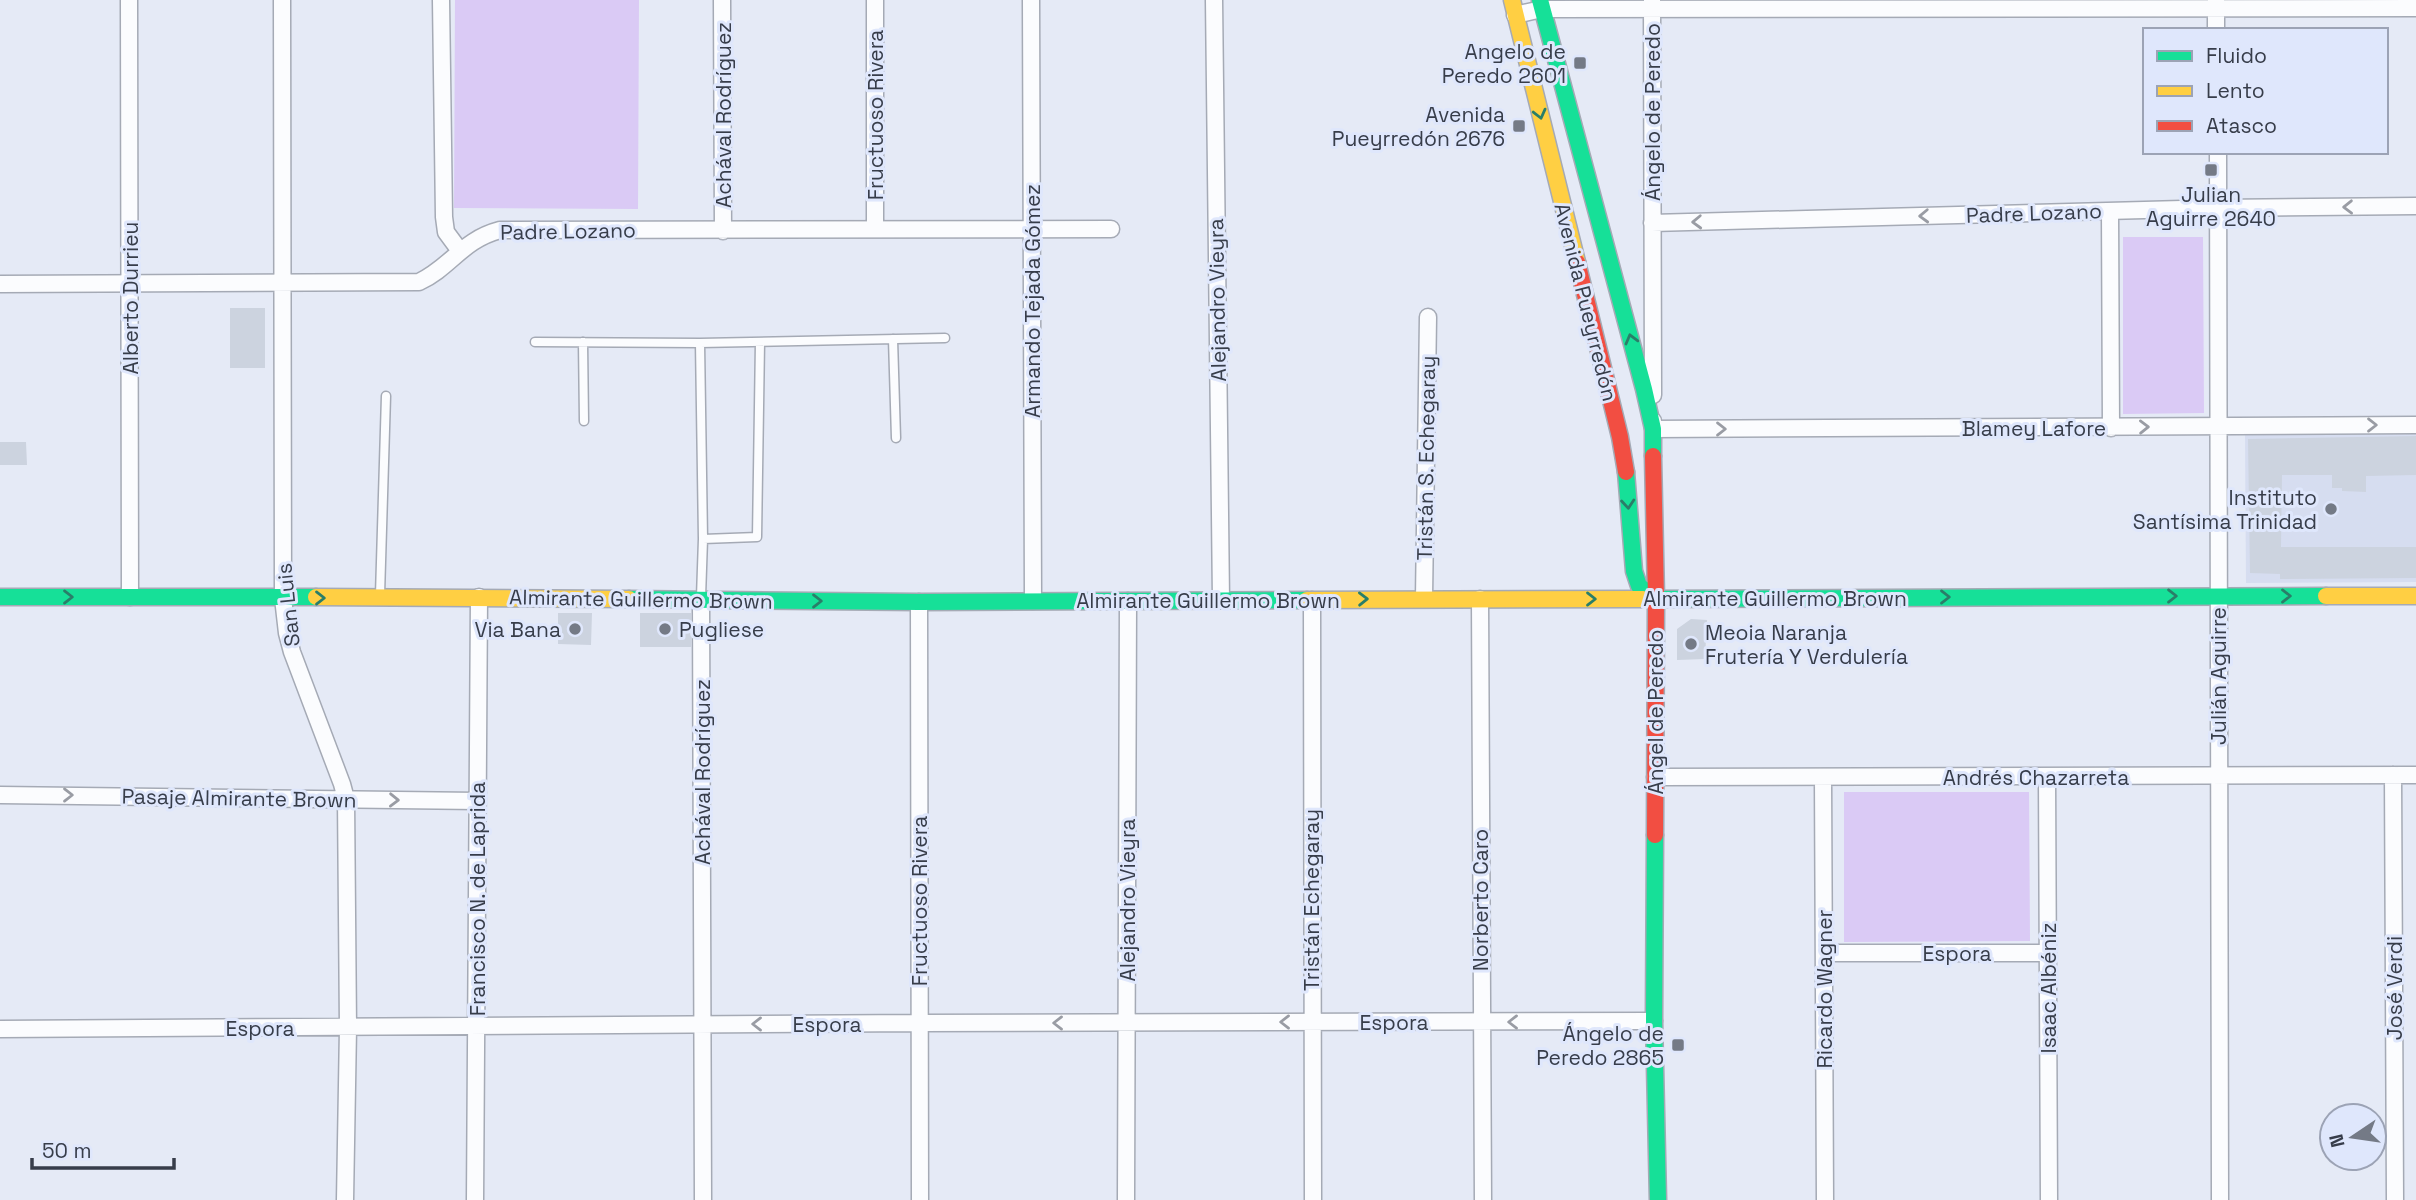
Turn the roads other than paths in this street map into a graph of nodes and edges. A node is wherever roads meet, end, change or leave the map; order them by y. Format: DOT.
graph roads {
  1 [pos="129,0"];
  2 [pos="282,0"];
  3 [pos="441,0"];
  4 [pos="722,0"];
  5 [pos="875,0"];
  6 [pos="1031,0"];
  7 [pos="1214,0"];
  8 [pos="1541,4"];
  9 [pos="2216,4"];
  10 [pos="1652,5"];
  11 [pos="1514,8"];
  12 [pos="2416,8"];
  13 [pos="2216,28"];
  14 [pos="2218,154"];
  15 [pos="2416,206"];
  16 [pos="2219,208"];
  17 [pos="2110,211"];
  18 [pos="1652,223"];
  19 [pos="1032,228"];
  20 [pos="875,229"];
  21 [pos="1111,229"];
  22 [pos="723,231"];
  23 [pos="460,251"];
  24 [pos="283,282"];
  25 [pos="130,283"];
  26 [pos="0,284"];
  27 [pos="1428,317"];
  28 [pos="945,338"];
  29 [pos="893,339"];
  30 [pos="534,342"];
  31 [pos="583,342"];
  32 [pos="760,342"];
  33 [pos="700,343"];
  34 [pos="386,396"];
  35 [pos="584,421"];
  36 [pos="2416,425"];
  37 [pos="2217,426"];
  38 [pos="2111,428"];
  39 [pos="1653,429"];
  40 [pos="896,438"];
  41 [pos="703,539"];
  42 [pos="2217,596"];
  43 [pos="2416,596"];
  44 [pos="0,597"];
  45 [pos="130,597"];
  46 [pos="479,597"];
  47 [pos="283,598"];
  48 [pos="380,598"];
  49 [pos="1424,598"];
  50 [pos="1656,598"];
  51 [pos="1480,599"];
  52 [pos="701,600"];
  53 [pos="1221,600"];
  54 [pos="1312,600"];
  55 [pos="1033,601"];
  56 [pos="1128,601"];
  57 [pos="919,602"];
  58 [pos="2393,775"];
  59 [pos="2416,775"];
  60 [pos="2218,776"];
  61 [pos="1655,777"];
  62 [pos="2047,777"];
  63 [pos="1823,778"];
  64 [pos="0,795"];
  65 [pos="346,799"];
  66 [pos="478,801"];
  67 [pos="1824,953"];
  68 [pos="2048,953"];
  69 [pos="1654,1021"];
  70 [pos="1127,1022"];
  71 [pos="1311,1022"];
  72 [pos="1480,1022"];
  73 [pos="919,1023"];
  74 [pos="702,1024"];
  75 [pos="477,1027"];
  76 [pos="348,1028"];
  77 [pos="0,1029"];
  78 [pos="345,1200"];
  79 [pos="475,1200"];
  80 [pos="703,1200"];
  81 [pos="920,1200"];
  82 [pos="1126,1200"];
  83 [pos="1313,1200"];
  84 [pos="1483,1200"];
  85 [pos="1658,1200"];
  86 [pos="1825,1200"];
  87 [pos="2049,1200"];
  88 [pos="2220,1200"];
  89 [pos="2395,1200"];
  1 -- 25 [label="street, Alberto Durrieu"];
  2 -- 24 [label="street, San Luis"];
  3 -- 23 [label="street"];
  4 -- 22 [label="street, Achával Rodríguez"];
  5 -- 20 [label="street, Fructuoso Rivera"];
  6 -- 19 [label="street, Armando Tejada Gómez"];
  7 -- 53 [label="street, Alejandro Vieyra"];
  8 -- 10 [label="street"];
  8 -- 11 [label="street"];
  39 -- 8 [label="street, Avenida Pueyrredón, one-way"];
  9 -- 10 [label="street"];
  9 -- 12 [label="street"];
  9 -- 13 [label="street"];
  10 -- 18 [label="street, Ángelo de Peredo"];
  11 -- 50 [label="street, Avenida Pueyrredón, one-way"];
  14 -- 16 [label="street, Julián Aguirre"];
  15 -- 16 [label="street, Padre Lozano, one-way"];
  16 -- 17 [label="street, Padre Lozano"];
  16 -- 37 [label="street, Julián Aguirre"];
  17 -- 18 [label="street, Padre Lozano, one-way"];
  17 -- 38 [label="street"];
  18 -- 39 [label="street, Ángel de Peredo"];
  19 -- 20 [label="street, Padre Lozano"];
  19 -- 21 [label="street, Padre Lozano"];
  19 -- 55 [label="street, Armando Tejada Gómez"];
  20 -- 22 [label="street, Padre Lozano"];
  22 -- 23 [label="street, Padre Lozano"];
  23 -- 24 [label="street, Padre Lozano"];
  24 -- 25 [label="street, Padre Lozano"];
  24 -- 47 [label="street, San Luis"];
  25 -- 26 [label="street, Padre Lozano"];
  25 -- 45 [label="street, Alberto Durrieu"];
  27 -- 49 [label="street, Tristán S. Echegaray"];
  28 -- 29 [label="lane"];
  29 -- 32 [label="lane"];
  29 -- 40 [label="lane"];
  30 -- 31 [label="lane"];
  31 -- 33 [label="lane"];
  31 -- 35 [label="lane"];
  32 -- 33 [label="lane"];
  32 -- 41 [label="lane"];
  33 -- 41 [label="lane, Achával Rodríguez"];
  34 -- 48 [label="lane"];
  37 -- 36 [label="street, Blamey Lafore, one-way"];
  38 -- 37 [label="street, Blamey Lafore, one-way"];
  37 -- 42 [label="street, Julián Aguirre"];
  39 -- 38 [label="street, Blamey Lafore, one-way"];
  39 -- 50 [label="street, Ángel de Peredo"];
  41 -- 52 [label="lane, Achával Rodríguez"];
  42 -- 43 [label="street, Almirante Guillermo Brown, one-way"];
  50 -- 42 [label="street, Almirante Guillermo Brown, one-way"];
  42 -- 60 [label="street, Julián Aguirre"];
  44 -- 45 [label="street, Almirante Guillermo Brown, one-way"];
  45 -- 47 [label="street, Almirante Guillermo Brown"];
  46 -- 48 [label="street, Almirante Guillermo Brown"];
  46 -- 52 [label="street, Almirante Guillermo Brown"];
  46 -- 66 [label="street, Francisco N. de Laprida"];
  47 -- 48 [label="street, Almirante Guillermo Brown, one-way"];
  47 -- 65 [label="street, San Luis"];
  49 -- 51 [label="street, Almirante Guillermo Brown"];
  54 -- 49 [label="street, Almirante Guillermo Brown, one-way"];
  51 -- 50 [label="street, Almirante Guillermo Brown, one-way"];
  50 -- 61 [label="street, Ángel de Peredo"];
  51 -- 72 [label="street, Norberto Caro"];
  52 -- 57 [label="street, Almirante Guillermo Brown, one-way"];
  52 -- 74 [label="street, Achával Rodríguez"];
  53 -- 54 [label="street, Almirante Guillermo Brown"];
  53 -- 56 [label="street, Almirante Guillermo Brown"];
  54 -- 71 [label="street, Tristán Echegaray"];
  55 -- 56 [label="street, Almirante Guillermo Brown"];
  55 -- 57 [label="street, Almirante Guillermo Brown"];
  56 -- 70 [label="street, Alejandro Vieyra"];
  57 -- 73 [label="street, Fructuoso Rivera"];
  58 -- 59 [label="street, Andrés Chazarreta"];
  58 -- 60 [label="street, Andrés Chazarreta"];
  58 -- 89 [label="street, José Verdi"];
  60 -- 62 [label="street, Andrés Chazarreta"];
  60 -- 88 [label="street, Julián Aguirre"];
  61 -- 63 [label="street, Andrés Chazarreta"];
  61 -- 69 [label="street, Ángel de Peredo"];
  62 -- 63 [label="street, Andrés Chazarreta"];
  62 -- 68 [label="street, Isaac Albéniz"];
  63 -- 67 [label="street, Ricardo Wagner"];
  64 -- 65 [label="street, Pasaje Almirante Brown, one-way"];
  65 -- 66 [label="street, Pasaje Almirante Brown, one-way"];
  65 -- 76 [label="street, San Luis"];
  66 -- 75 [label="street, Francisco N. de Laprida"];
  67 -- 68 [label="street, Espora"];
  67 -- 86 [label="street, Ricardo Wagner"];
  68 -- 87 [label="street, Isaac Albéniz"];
  69 -- 72 [label="street, Espora, one-way"];
  69 -- 85 [label="street, Ángel de Peredo"];
  71 -- 70 [label="street, Espora, one-way"];
  70 -- 73 [label="street, Espora, one-way"];
  70 -- 82 [label="street, Alejandro Vieyra"];
  71 -- 72 [label="street, Espora"];
  71 -- 83 [label="street, Tristán Echegaray"];
  72 -- 84 [label="street, Norberto Caro"];
  73 -- 74 [label="street, Espora, one-way"];
  73 -- 81 [label="street, Fructuoso Rivera"];
  74 -- 75 [label="street, Espora"];
  74 -- 80 [label="street, Achával Rodríguez"];
  75 -- 76 [label="street, Espora"];
  75 -- 79 [label="street, Francisco N. de Laprida"];
  76 -- 77 [label="street, Espora"];
  76 -- 78 [label="street, San Luis"];
}
